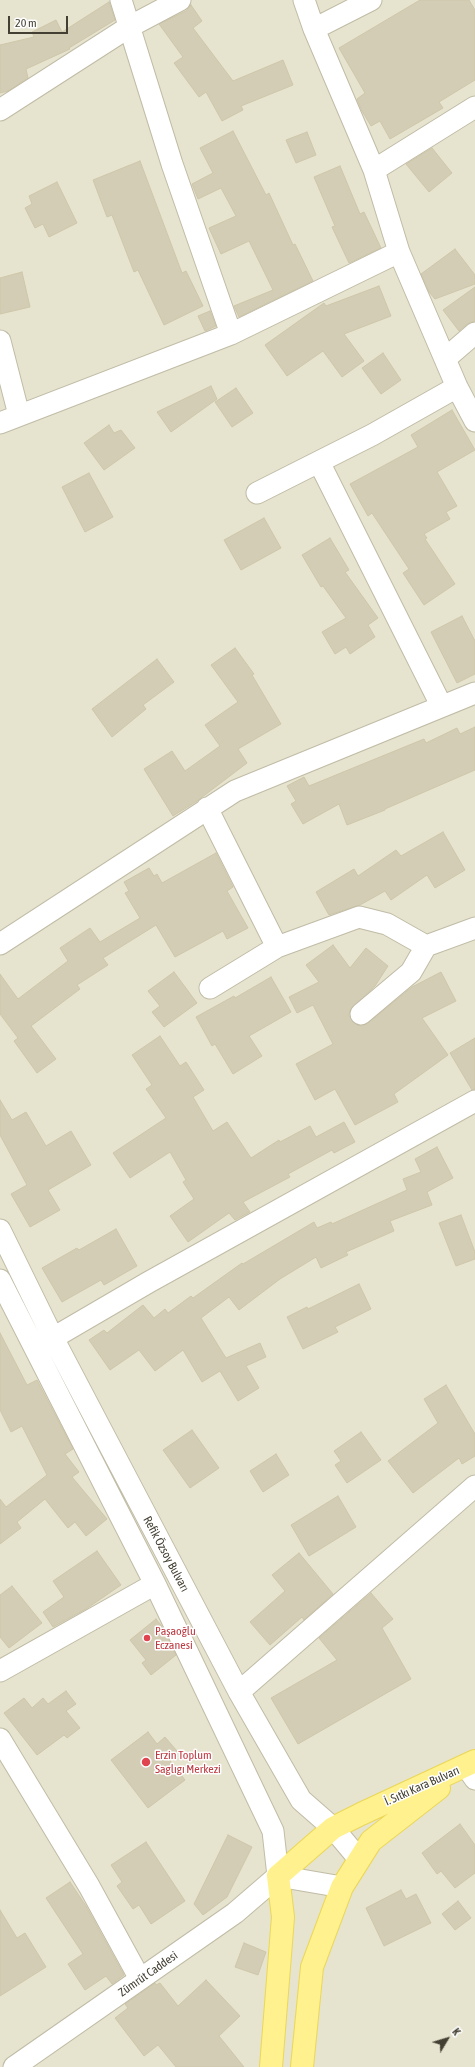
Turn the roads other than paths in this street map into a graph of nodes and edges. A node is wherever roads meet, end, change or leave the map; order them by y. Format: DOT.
graph roads {
  1 [pos="121,0"];
  2 [pos="180,0"];
  3 [pos="304,0"];
  4 [pos="371,0"];
  5 [pos="129,27"];
  6 [pos="314,29"];
  7 [pos="475,107"];
  8 [pos="0,110"];
  9 [pos="374,170"];
  10 [pos="399,252"];
  11 [pos="475,333"];
  12 [pos="231,334"];
  13 [pos="0,341"];
  14 [pos="445,359"];
  15 [pos="457,388"];
  16 [pos="19,415"];
  17 [pos="475,421"];
  18 [pos="0,423"];
  19 [pos="319,462"];
  20 [pos="257,493"];
  21 [pos="475,693"];
  22 [pos="441,705"];
  23 [pos="206,808"];
  24 [pos="475,928"];
  25 [pos="0,944"];
  26 [pos="426,946"];
  27 [pos="277,947"];
  28 [pos="210,988"];
  29 [pos="361,1014"];
  30 [pos="475,1101"];
  31 [pos="0,1230"];
  32 [pos="0,1280"];
  33 [pos="54,1338"];
  34 [pos="475,1486"];
  35 [pos="155,1584"];
  36 [pos="0,1672"];
  37 [pos="239,1692"];
  38 [pos="0,1739"];
  39 [pos="472,1769"];
  40 [pos="333,1828"];
  41 [pos="360,1859"];
  42 [pos="278,1876"];
  43 [pos="342,1887"];
  44 [pos="140,1979"];
  45 [pos="14,2067"];
  46 [pos="271,2067"];
  47 [pos="302,2067"];
  1 -- 5 [label="street"];
  2 -- 5 [label="street"];
  3 -- 6 [label="street"];
  4 -- 6 [label="street"];
  5 -- 8 [label="street"];
  5 -- 12 [label="street"];
  6 -- 9 [label="street"];
  7 -- 9 [label="street"];
  9 -- 10 [label="street"];
  10 -- 12 [label="street"];
  10 -- 14 [label="street"];
  11 -- 14 [label="street"];
  12 -- 16 [label="street"];
  13 -- 16 [label="street"];
  14 -- 15 [label="street"];
  15 -- 17 [label="street"];
  15 -- 19 [label="street"];
  16 -- 18 [label="street"];
  19 -- 20 [label="street"];
  19 -- 22 [label="street"];
  21 -- 22 [label="street"];
  22 -- 23 [label="street"];
  23 -- 25 [label="street"];
  23 -- 27 [label="street"];
  24 -- 26 [label="street"];
  26 -- 27 [label="street"];
  26 -- 29 [label="street"];
  27 -- 28 [label="street"];
  30 -- 33 [label="street"];
  31 -- 33 [label="street, Refik Özsoy Bulvarı"];
  32 -- 35 [label="street, Refik Özsoy Bulvarı"];
  33 -- 37 [label="street, Refik Özsoy Bulvarı"];
  34 -- 37 [label="street"];
  35 -- 36 [label="street"];
  35 -- 42 [label="street, Refik Özsoy Bulvarı"];
  37 -- 40 [label="street, Refik Özsoy Bulvarı"];
  38 -- 44 [label="street"];
  39 -- 40 [label="main road, İ. Sıtkı Kara Bulvarı"];
  39 -- 41 [label="main road, İ. Sıtkı Kara Bulvarı"];
  40 -- 41 [label="street, Refik Özsoy Bulvarı"];
  40 -- 42 [label="main road, İ. Sıtkı Kara Bulvarı"];
  41 -- 43 [label="main road, İ. Sıtkı Kara Bulvarı"];
  42 -- 43 [label="street"];
  42 -- 44 [label="street, Zümrüt Caddesi"];
  42 -- 46 [label="main road"];
  43 -- 47 [label="main road, İ. Sıtkı Kara Bulvarı"];
  44 -- 45 [label="street, Zümrüt Caddesi"];
}
